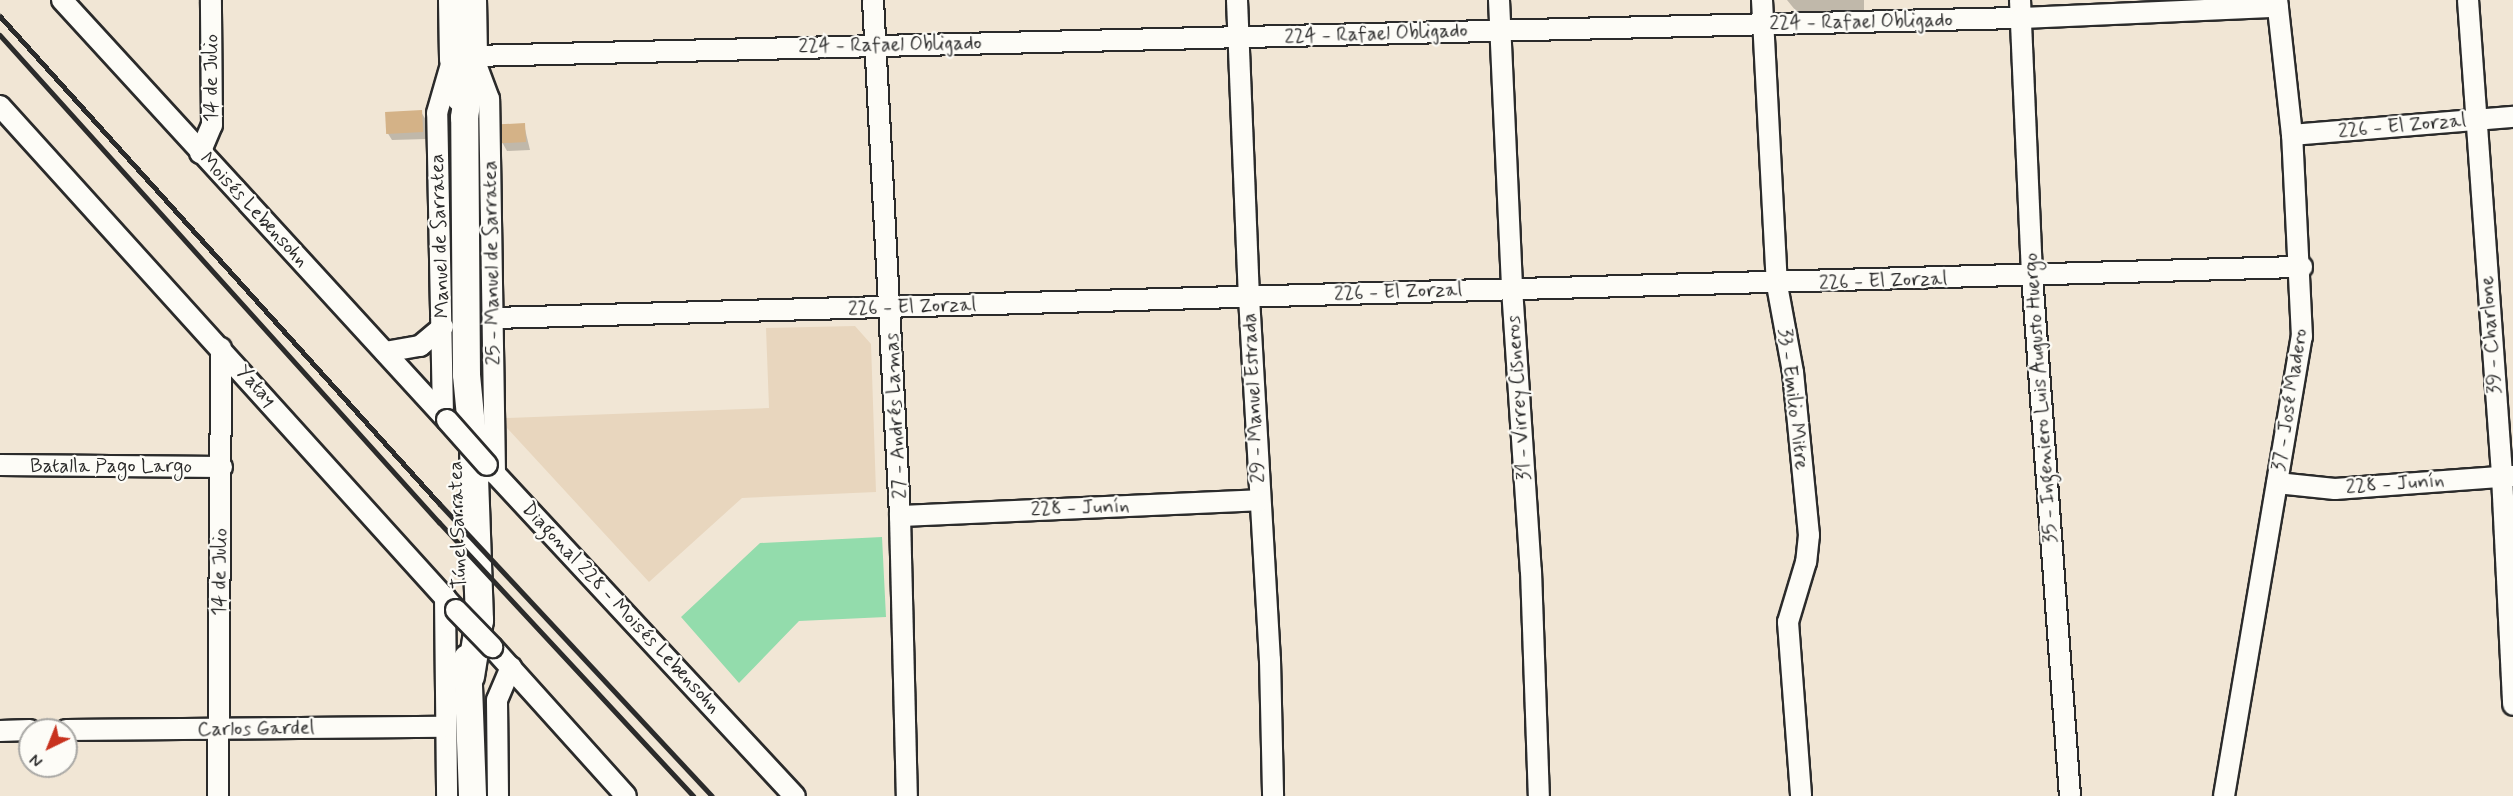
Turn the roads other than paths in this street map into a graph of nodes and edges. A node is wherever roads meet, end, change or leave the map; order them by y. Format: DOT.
graph roads {
  1 [pos="62,0"];
  2 [pos="211,0"];
  3 [pos="452,0"];
  4 [pos="472,0"];
  5 [pos="873,0"];
  6 [pos="1237,0"];
  7 [pos="1499,0"];
  8 [pos="1762,0"];
  9 [pos="2468,0"];
  10 [pos="2278,4"];
  11 [pos="2020,9"];
  12 [pos="1763,24"];
  13 [pos="1501,30"];
  14 [pos="1239,39"];
  15 [pos="875,44"];
  16 [pos="463,57"];
  17 [pos="0,106"];
  18 [pos="464,117"];
  19 [pos="2513,117"];
  20 [pos="2474,120"];
  21 [pos="2292,135"];
  22 [pos="200,153"];
  23 [pos="2302,267"];
  24 [pos="2032,275"];
  25 [pos="1777,285"];
  26 [pos="1512,288"];
  27 [pos="1249,297"];
  28 [pos="891,307"];
  29 [pos="494,318"];
  30 [pos="443,327"];
  31 [pos="221,348"];
  32 [pos="385,352"];
  33 [pos="445,418"];
  34 [pos="0,465"];
  35 [pos="222,466"];
  36 [pos="491,469"];
  37 [pos="2507,476"];
  38 [pos="2277,483"];
  39 [pos="1260,500"];
  40 [pos="900,516"];
  41 [pos="450,604"];
  42 [pos="511,667"];
  43 [pos="2513,705"];
  44 [pos="445,727"];
  45 [pos="217,729"];
  46 [pos="0,730"];
  47 [pos="18,730"];
  48 [pos="78,730"];
  49 [pos="218,796"];
  50 [pos="447,796"];
  51 [pos="472,796"];
  52 [pos="498,796"];
  53 [pos="626,796"];
  54 [pos="795,796"];
  55 [pos="908,796"];
  56 [pos="1273,796"];
  57 [pos="1539,796"];
  58 [pos="1801,796"];
  59 [pos="2070,796"];
  60 [pos="2224,796"];
  1 -- 22 [label="street, Moisés Lebensohn"];
  2 -- 22 [label="street, 14 de Julio"];
  3 -- 16 [label="main road, Manuel de Sarratea"];
  4 -- 16 [label="main road, 25 - Manuel de Sarratea"];
  5 -- 15 [label="street, 27 - Andrés Lamas"];
  6 -- 14 [label="street, 29 - Manuel Estrada"];
  7 -- 13 [label="street, 31 - Virrey Cisneros"];
  8 -- 12 [label="street, 33 - Emilio Mitre"];
  9 -- 20 [label="street, 39 - Charlone"];
  10 -- 11 [label="street, 224 - Rafael Obligado"];
  10 -- 21 [label="street, 37 - José Madero"];
  11 -- 12 [label="street, 224 - Rafael Obligado"];
  11 -- 24 [label="street, 35 - Ingeniero Luis Augusto Huergo"];
  12 -- 13 [label="street, 224 - Rafael Obligado"];
  12 -- 25 [label="street, 33 - Emilio Mitre"];
  13 -- 14 [label="street, 224 - Rafael Obligado"];
  13 -- 26 [label="street, 31 - Virrey Cisneros"];
  14 -- 15 [label="street, 224 - Rafael Obligado"];
  14 -- 27 [label="street, 29 - Manuel Estrada"];
  15 -- 16 [label="street, 224 - Rafael Obligado"];
  15 -- 28 [label="street, 27 - Andrés Lamas"];
  16 -- 18 [label="main road, Manuel de Sarratea"];
  16 -- 29 [label="street, 25 - Manuel de Sarratea"];
  16 -- 30 [label="street, Manuel de Sarratea"];
  17 -- 31 [label="street, Yatay"];
  18 -- 51 [label="main road, Túnel Sarratea"];
  19 -- 20 [label="street, 226 - El Zorzal"];
  20 -- 21 [label="street, 226 - El Zorzal"];
  20 -- 37 [label="street, 39 - Charlone"];
  21 -- 23 [label="street, 37 - José Madero"];
  22 -- 32 [label="street, Moisés Lebensohn"];
  23 -- 24 [label="street, 226 - El Zorzal"];
  23 -- 38 [label="street, 37 - José Madero"];
  24 -- 25 [label="street, 226 - El Zorzal"];
  24 -- 59 [label="street, 35 - Ingeniero Luis Augusto Huergo"];
  25 -- 26 [label="street, 226 - El Zorzal"];
  25 -- 58 [label="street, 33 - Emilio Mitre"];
  26 -- 27 [label="street, 226 - El Zorzal"];
  26 -- 57 [label="street, 31 - Virrey Cisneros"];
  27 -- 28 [label="street, 226 - El Zorzal"];
  27 -- 39 [label="street, 29 - Manuel Estrada"];
  28 -- 29 [label="street, 226 - El Zorzal"];
  28 -- 40 [label="street, 27 - Andrés Lamas"];
  29 -- 36 [label="street, 25 - Manuel de Sarratea"];
  30 -- 32 [label="street"];
  30 -- 33 [label="street, Manuel de Sarratea"];
  31 -- 35 [label="street, 14 de Julio"];
  31 -- 41 [label="street, Yatay"];
  32 -- 33 [label="street, Moisés Lebensohn"];
  33 -- 36 [label="street, Diagonal 228 - Moisés Lebensohn, bridge"];
  34 -- 35 [label="street, Batalla Pago Largo"];
  35 -- 45 [label="street, 14 de Julio"];
  36 -- 54 [label="street, Diagonal 228 - Moisés Lebensohn"];
  37 -- 38 [label="street, 228 - Junín"];
  37 -- 43 [label="street, 39 - Charlone"];
  38 -- 60 [label="street, 37 - José Madero"];
  39 -- 40 [label="street, 228 - Junín"];
  39 -- 56 [label="street, 29 - Manuel Estrada"];
  40 -- 55 [label="street, 27 - Andrés Lamas"];
  41 -- 42 [label="street, Yatay, bridge"];
  41 -- 44 [label="street"];
  42 -- 52 [label="street"];
  42 -- 53 [label="street, Yatay"];
  44 -- 45 [label="street, Carlos Gardel"];
  44 -- 50 [label="street"];
  45 -- 48 [label="street, Carlos Gardel"];
  45 -- 49 [label="street, 14 de Julio"];
  46 -- 47 [label="street"];
}
